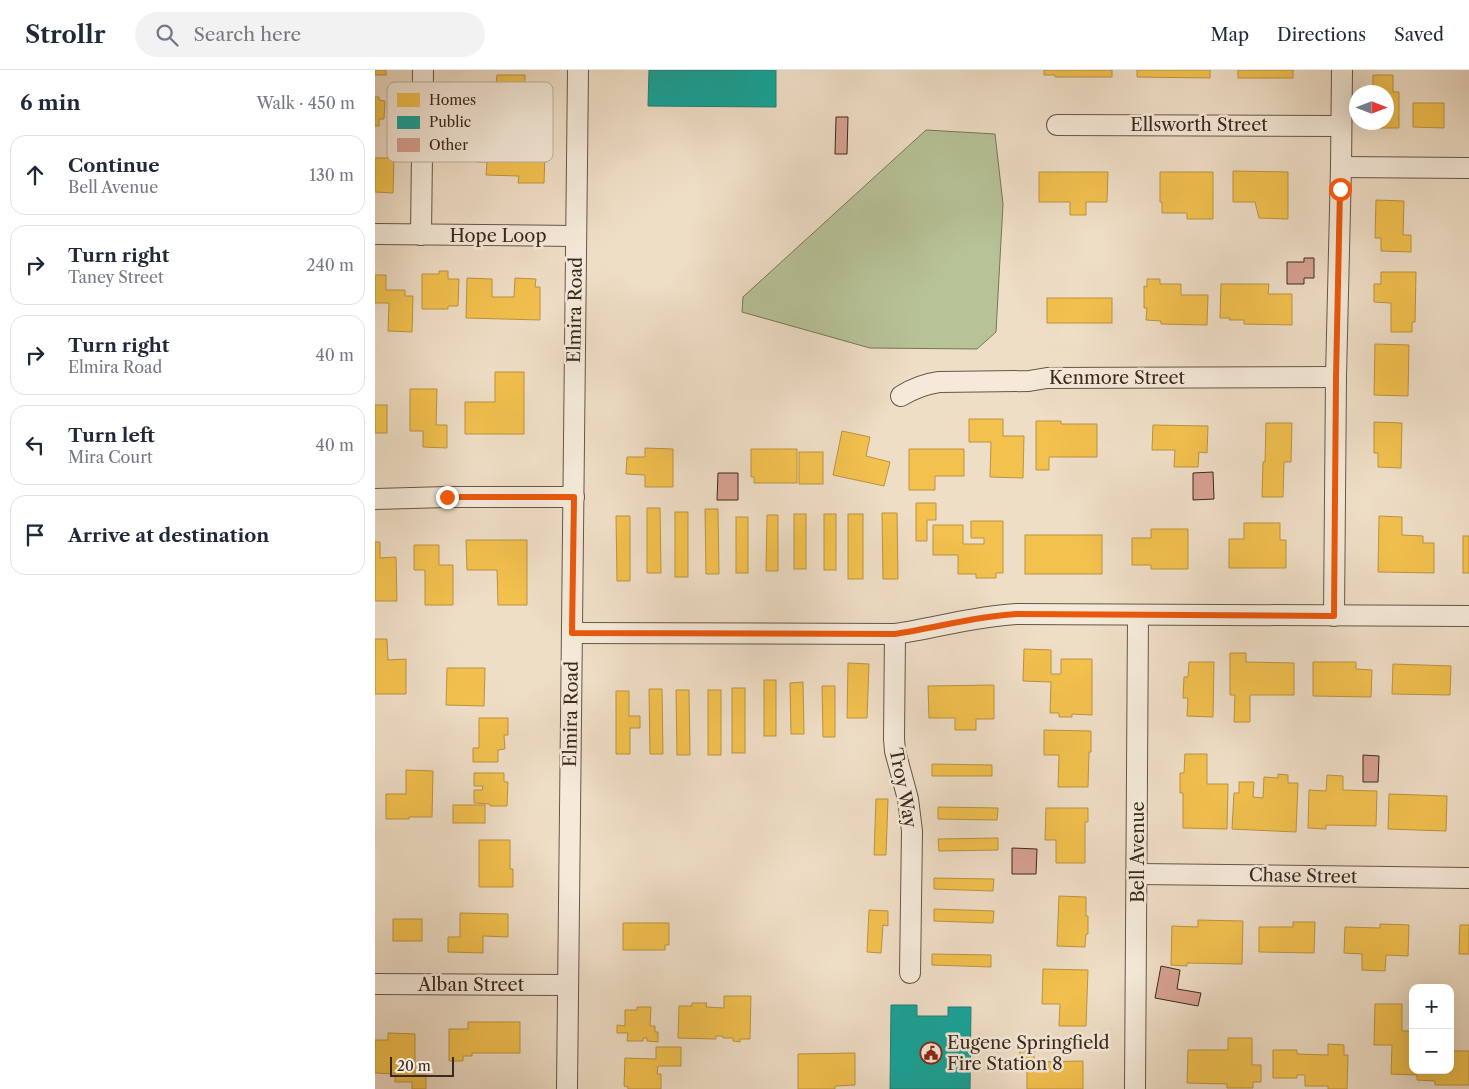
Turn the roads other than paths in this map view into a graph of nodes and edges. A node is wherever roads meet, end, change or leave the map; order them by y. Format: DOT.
graph roads {
  1 [pos="578,70"];
  2 [pos="1342,70"];
  3 [pos="1057,125"];
  4 [pos="1341,126"];
  5 [pos="422,162"];
  6 [pos="1341,167"];
  7 [pos="1469,168"];
  8 [pos="375,234"];
  9 [pos="421,235"];
  10 [pos="576,236"];
  11 [pos="1336,378"];
  12 [pos="901,396"];
  13 [pos="574,497"];
  14 [pos="375,499"];
  15 [pos="1138,616"];
  16 [pos="1334,616"];
  17 [pos="1469,616"];
  18 [pos="572,633"];
  19 [pos="895,634"];
  20 [pos="1138,874"];
  21 [pos="1469,878"];
  22 [pos="910,973"];
  23 [pos="375,984"];
  24 [pos="568,985"];
  25 [pos="567,1089"];
  26 [pos="1135,1089"];
  1 -- 10 [label="street, Elmira Road"];
  2 -- 4 [label="street"];
  3 -- 4 [label="street, Ellsworth Street"];
  4 -- 6 [label="street"];
  5 -- 9 [label="street"];
  6 -- 7 [label="street"];
  6 -- 11 [label="street"];
  8 -- 9 [label="street, Hope Loop"];
  9 -- 10 [label="street, Hope Loop"];
  10 -- 13 [label="street, Elmira Road"];
  11 -- 12 [label="street, Kenmore Street"];
  11 -- 16 [label="street"];
  13 -- 14 [label="street"];
  13 -- 18 [label="street, Elmira Road"];
  15 -- 16 [label="street"];
  15 -- 19 [label="street"];
  15 -- 20 [label="street, Bell Avenue"];
  16 -- 17 [label="street"];
  18 -- 19 [label="street"];
  18 -- 24 [label="street, Elmira Road"];
  19 -- 22 [label="street, Troy Way"];
  20 -- 21 [label="street, Chase Street"];
  20 -- 26 [label="street, Bell Avenue"];
  23 -- 24 [label="street, Alban Street"];
  24 -- 25 [label="street, Elmira Road"];
}
